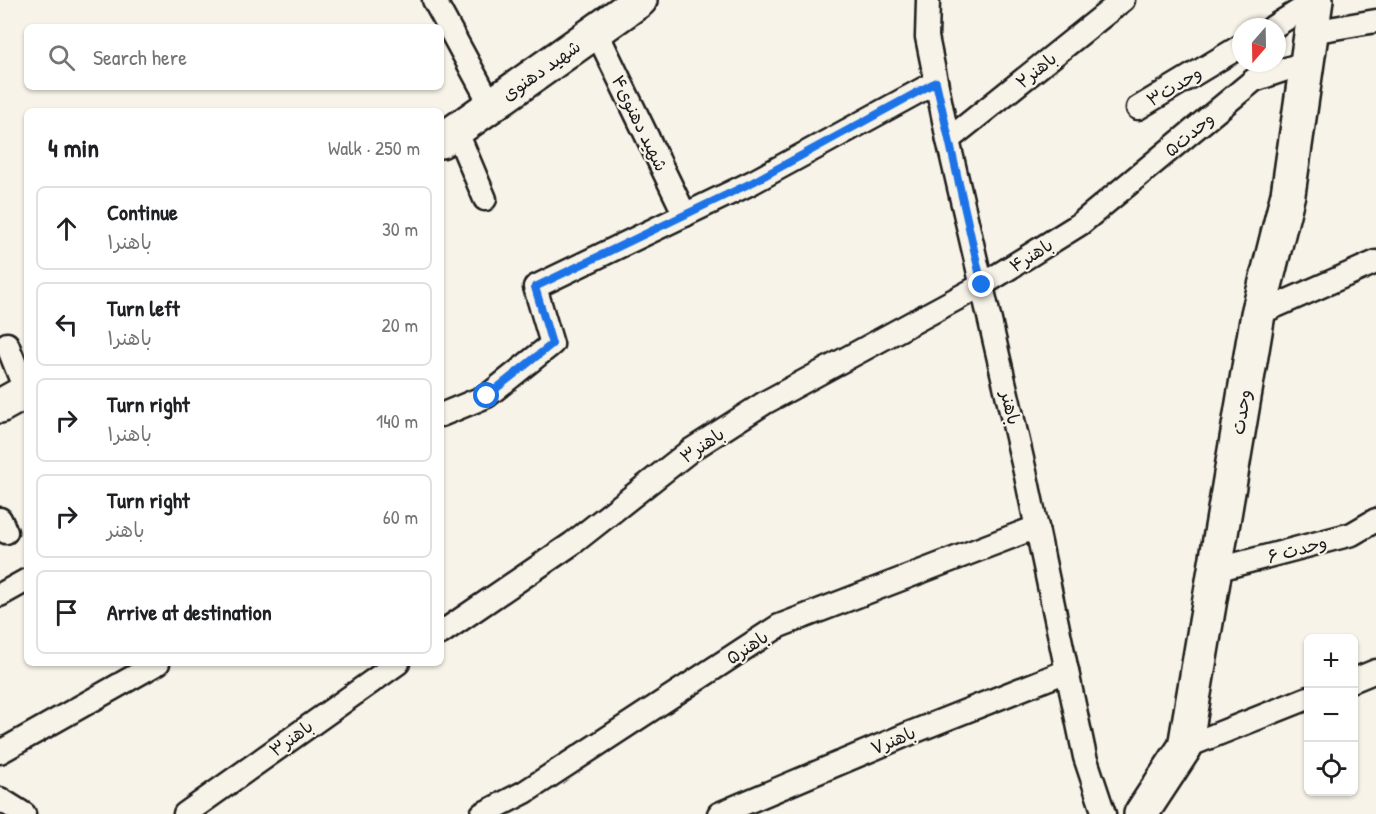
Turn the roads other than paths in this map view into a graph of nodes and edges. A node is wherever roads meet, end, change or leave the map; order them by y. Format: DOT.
graph roads {
  1 [pos="434,0"];
  2 [pos="640,0"];
  3 [pos="928,0"];
  4 [pos="1123,0"];
  5 [pos="1376,21"];
  6 [pos="1312,24"];
  7 [pos="1286,26"];
  8 [pos="596,31"];
  9 [pos="1232,51"];
  10 [pos="936,82"];
  11 [pos="491,105"];
  12 [pos="1138,108"];
  13 [pos="449,135"];
  14 [pos="948,140"];
  15 [pos="485,199"];
  16 [pos="685,215"];
  17 [pos="1080,224"];
  18 [pos="1376,262"];
  19 [pos="982,285"];
  20 [pos="1258,314"];
  21 [pos="7,344"];
  22 [pos="18,396"];
  23 [pos="444,414"];
  24 [pos="1376,520"];
  25 [pos="1037,527"];
  26 [pos="1215,570"];
  27 [pos="24,582"];
  28 [pos="0,595"];
  29 [pos="444,631"];
  30 [pos="153,666"];
  31 [pos="394,666"];
  32 [pos="1068,671"];
  33 [pos="1376,671"];
  34 [pos="1358,678"];
  35 [pos="1304,700"];
  36 [pos="1185,747"];
  37 [pos="0,752"];
  38 [pos="0,799"];
  39 [pos="24,814"];
  40 [pos="185,814"];
  41 [pos="482,814"];
  42 [pos="719,814"];
  43 [pos="1104,814"];
  44 [pos="1141,814"];
  1 -- 11 [label="street"];
  2 -- 8 [label="street, شهید دهنوی"];
  3 -- 10 [label="street, باهنر"];
  4 -- 14 [label="street, باهنر۲"];
  5 -- 6 [label="street"];
  6 -- 7 [label="street"];
  6 -- 17 [label="street, وحدت۵"];
  6 -- 20 [label="street, وحدت"];
  8 -- 11 [label="street, شهید دهنوی"];
  8 -- 16 [label="street, شهید دهنوی۴"];
  9 -- 12 [label="street, وحدت۳"];
  10 -- 14 [label="street, باهنر"];
  10 -- 16 [label="street"];
  11 -- 13 [label="street, شهید دهنوی"];
  13 -- 15 [label="street"];
  14 -- 19 [label="street, باهنر"];
  16 -- 23 [label="street"];
  17 -- 19 [label="street, باهنر۴"];
  18 -- 20 [label="street"];
  19 -- 25 [label="street, باهنر"];
  19 -- 29 [label="street, باهنر۳"];
  20 -- 26 [label="street, وحدت"];
  21 -- 22 [label="street"];
  24 -- 26 [label="street, وحدت ۶"];
  25 -- 32 [label="street, باهنر"];
  25 -- 41 [label="street, باهنر۵"];
  26 -- 36 [label="street, وحدت"];
  27 -- 28 [label="street"];
  30 -- 37 [label="street"];
  31 -- 40 [label="street, باهنر۳"];
  32 -- 42 [label="street, باهنر۷"];
  32 -- 43 [label="street, باهنر"];
  33 -- 34 [label="street"];
  35 -- 36 [label="street"];
  36 -- 44 [label="street, وحدت"];
  38 -- 39 [label="street"];
}
